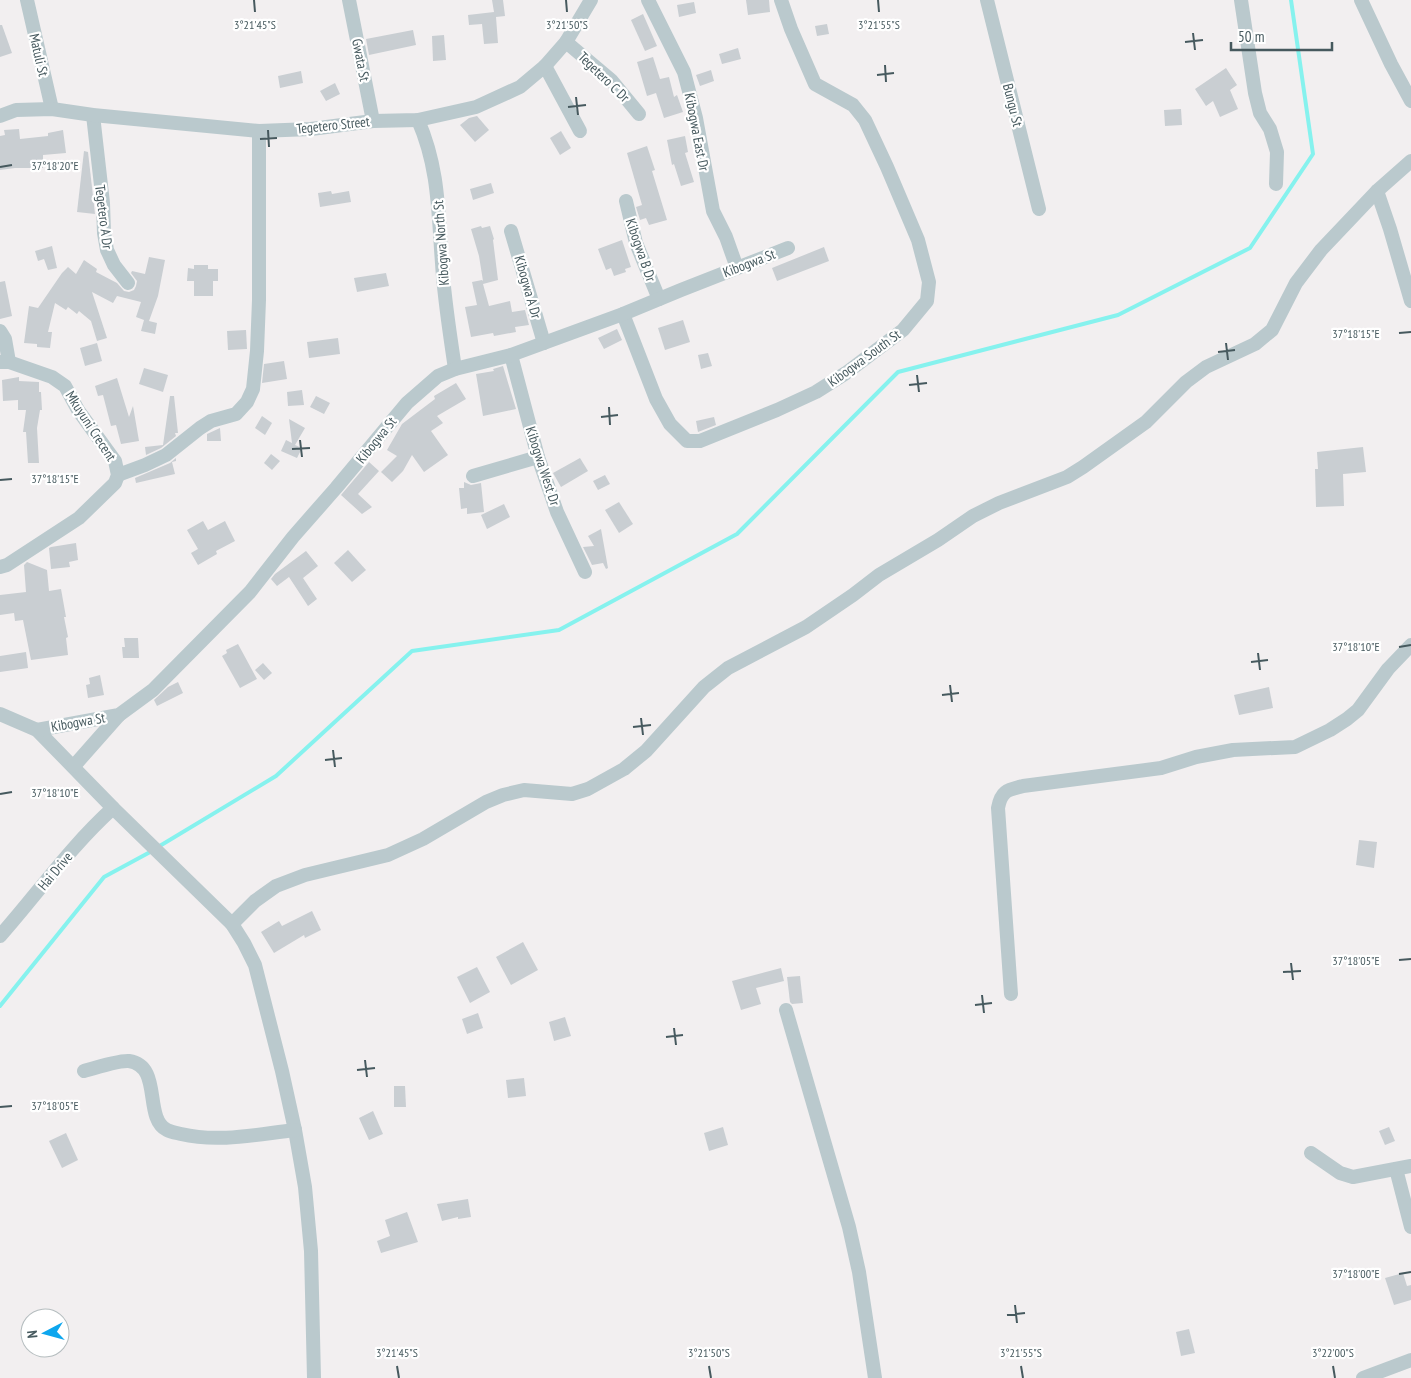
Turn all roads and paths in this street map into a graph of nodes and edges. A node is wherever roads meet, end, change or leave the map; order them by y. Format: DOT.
graph roads {
  1 [pos="27,0"];
  2 [pos="349,0"];
  3 [pos="590,0"];
  4 [pos="648,0"];
  5 [pos="781,0"];
  6 [pos="987,0"];
  7 [pos="1241,0"];
  8 [pos="1361,0"];
  9 [pos="566,42"];
  10 [pos="545,66"];
  11 [pos="1411,101"];
  12 [pos="52,109"];
  13 [pos="639,114"];
  14 [pos="93,115"];
  15 [pos="0,116"];
  16 [pos="418,120"];
  17 [pos="373,121"];
  18 [pos="580,130"];
  19 [pos="259,131"];
  20 [pos="1411,161"];
  21 [pos="1276,184"];
  22 [pos="1376,191"];
  23 [pos="626,200"];
  24 [pos="1039,209"];
  25 [pos="511,231"];
  26 [pos="788,248"];
  27 [pos="737,268"];
  28 [pos="128,283"];
  29 [pos="659,299"];
  30 [pos="1411,301"];
  31 [pos="623,314"];
  32 [pos="0,331"];
  33 [pos="544,343"];
  34 [pos="511,355"];
  35 [pos="4,362"];
  36 [pos="455,369"];
  37 [pos="538,457"];
  38 [pos="118,475"];
  39 [pos="473,476"];
  40 [pos="0,567"];
  41 [pos="585,572"];
  42 [pos="1411,645"];
  43 [pos="0,714"];
  44 [pos="119,715"];
  45 [pos="37,730"];
  46 [pos="74,766"];
  47 [pos="113,808"];
  48 [pos="232,924"];
  49 [pos="0,936"];
  50 [pos="1012,994"];
  51 [pos="786,1010"];
  52 [pos="84,1071"];
  53 [pos="295,1130"];
  54 [pos="1311,1153"];
  55 [pos="1411,1166"];
  56 [pos="1396,1169"];
  57 [pos="1411,1227"];
  58 [pos="1411,1360"];
  59 [pos="314,1378"];
  60 [pos="875,1378"];
  61 [pos="1363,1378"];
  1 -- 12 [label="street, Matuli St"];
  2 -- 17 [label="street, Gwata St"];
  3 -- 9 [label="street, Tegetero Street"];
  4 -- 27 [label="street, Kibogwa East Dr"];
  5 -- 31 [label="street, Kibogwa South St"];
  6 -- 24 [label="street, Bungu St"];
  7 -- 21 [label="street"];
  8 -- 11 [label="street"];
  9 -- 10 [label="street, Tegetero Street"];
  9 -- 13 [label="street, Tegetero C Dr"];
  10 -- 16 [label="street, Tegetero Street"];
  10 -- 18 [label="street"];
  12 -- 14 [label="street, Tegetero Street"];
  12 -- 15 [label="street, Tegetero Street"];
  14 -- 19 [label="street, Tegetero Street"];
  14 -- 28 [label="street, Tegetero A Dr"];
  16 -- 17 [label="street, Tegetero Street"];
  16 -- 36 [label="street, Kibogwa North St"];
  17 -- 19 [label="street, Tegetero Street"];
  19 -- 38 [label="street"];
  20 -- 22 [label="street"];
  22 -- 30 [label="street"];
  22 -- 48 [label="street"];
  23 -- 29 [label="street, Kibogwa B Dr"];
  25 -- 33 [label="street, Kibogwa A Dr"];
  26 -- 27 [label="street, Kibogwa St"];
  27 -- 29 [label="street, Kibogwa St"];
  29 -- 31 [label="street, Kibogwa St"];
  31 -- 33 [label="street, Kibogwa St"];
  32 -- 35 [label="street"];
  33 -- 34 [label="street, Kibogwa St"];
  34 -- 36 [label="street, Kibogwa St"];
  34 -- 37 [label="street, Kibogwa West Dr"];
  35 -- 38 [label="street, Mkuyuni Crecent"];
  36 -- 44 [label="street, Kibogwa St"];
  37 -- 39 [label="street"];
  37 -- 41 [label="street, Kibogwa West Dr"];
  38 -- 40 [label="street, Mkuyuni Crecent"];
  42 -- 50 [label="street"];
  43 -- 45 [label="street"];
  44 -- 45 [label="street, Kibogwa St"];
  44 -- 46 [label="street"];
  45 -- 46 [label="street"];
  46 -- 47 [label="street"];
  47 -- 48 [label="street"];
  47 -- 49 [label="street, Hai Drive"];
  48 -- 53 [label="street"];
  51 -- 60 [label="street"];
  52 -- 53 [label="street"];
  53 -- 59 [label="street"];
  54 -- 56 [label="street"];
  55 -- 56 [label="street"];
  56 -- 57 [label="street"];
  58 -- 61 [label="street"];
}
